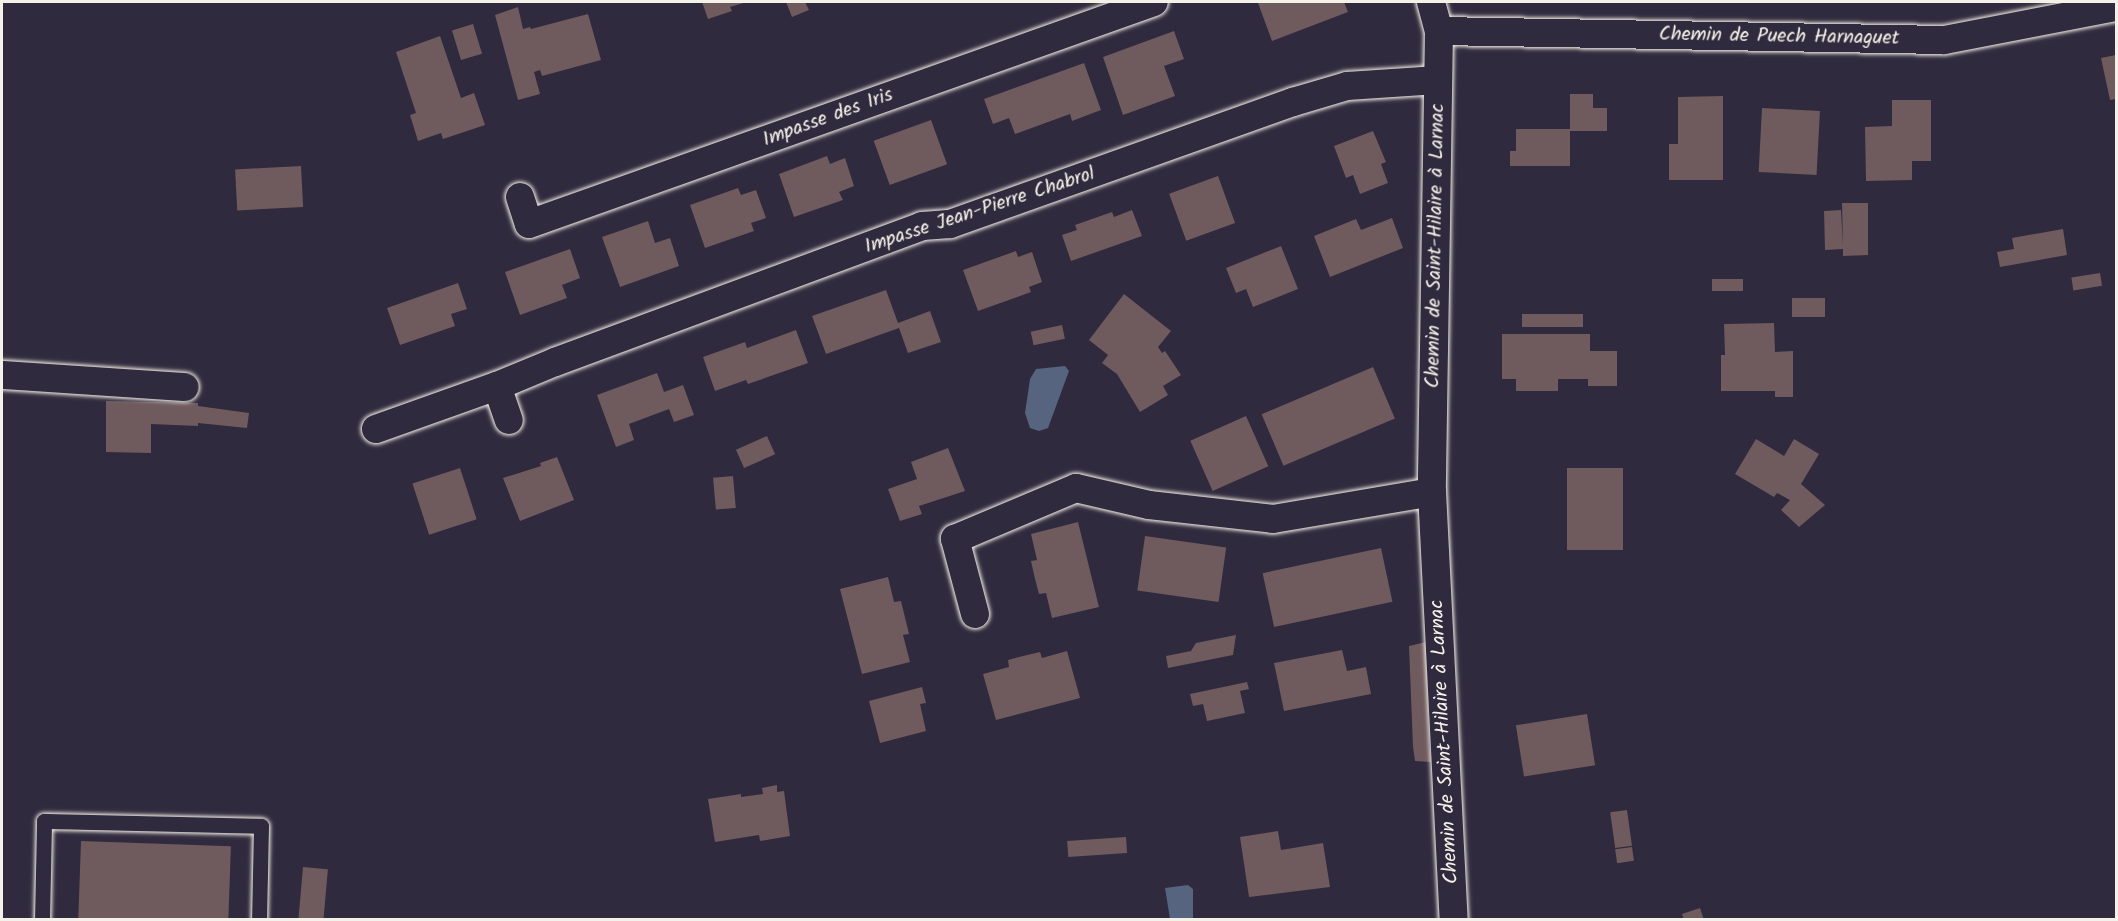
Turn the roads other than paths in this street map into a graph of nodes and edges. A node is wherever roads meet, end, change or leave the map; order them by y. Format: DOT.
graph roads {
  1 [pos="1154,2"];
  2 [pos="1431,2"];
  3 [pos="2116,8"];
  4 [pos="2057,10"];
  5 [pos="1438,31"];
  6 [pos="1438,80"];
  7 [pos="520,197"];
  8 [pos="2,375"];
  9 [pos="497,386"];
  10 [pos="185,387"];
  11 [pos="509,420"];
  12 [pos="376,429"];
  13 [pos="1432,492"];
  14 [pos="975,614"];
  15 [pos="42,920"];
  16 [pos="259,920"];
  17 [pos="1454,920"];
  1 -- 7 [label="street, Impasse des Iris"];
  2 -- 5 [label="street, Chemin de Saint-Hilaire à Larnac"];
  3 -- 4 [label="street, Chemin de Puech Harnaguet"];
  4 -- 5 [label="street, Chemin de Puech Harnaguet"];
  5 -- 6 [label="street, Chemin de Saint-Hilaire à Larnac"];
  6 -- 9 [label="street, Impasse Jean-Pierre Chabrol"];
  6 -- 13 [label="street, Chemin de Saint-Hilaire à Larnac"];
  8 -- 10 [label="street"];
  9 -- 11 [label="street"];
  9 -- 12 [label="street, Impasse Jean-Pierre Chabrol"];
  13 -- 14 [label="street"];
  13 -- 17 [label="street, Chemin de Saint-Hilaire à Larnac"];
  15 -- 16 [label="lane"];
}
